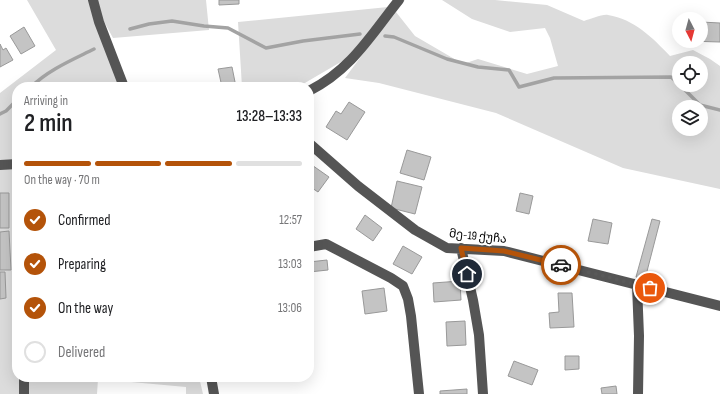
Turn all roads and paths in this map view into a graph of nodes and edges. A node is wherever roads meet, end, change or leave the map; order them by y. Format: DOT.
graph roads {
  1 [pos="93,0"];
  2 [pos="398,0"];
  3 [pos="122,82"];
  4 [pos="314,88"];
  5 [pos="314,147"];
  6 [pos="12,164"];
  7 [pos="0,165"];
  8 [pos="314,246"];
  9 [pos="461,248"];
  10 [pos="636,284"];
  11 [pos="720,306"];
  12 [pos="24,382"];
  13 [pos="211,382"];
  14 [pos="24,394"];
  15 [pos="214,394"];
  16 [pos="419,394"];
  17 [pos="483,394"];
  18 [pos="638,394"];
  1 -- 3 [label="street"];
  2 -- 4 [label="street"];
  5 -- 9 [label="street, მე-19 ქუჩა"];
  6 -- 7 [label="street"];
  8 -- 16 [label="street"];
  9 -- 10 [label="street, მე-19 ქუჩა"];
  9 -- 17 [label="street"];
  10 -- 11 [label="street, მე-19 ქუჩა"];
  10 -- 18 [label="street"];
  12 -- 14 [label="street"];
  13 -- 15 [label="street"];
}
